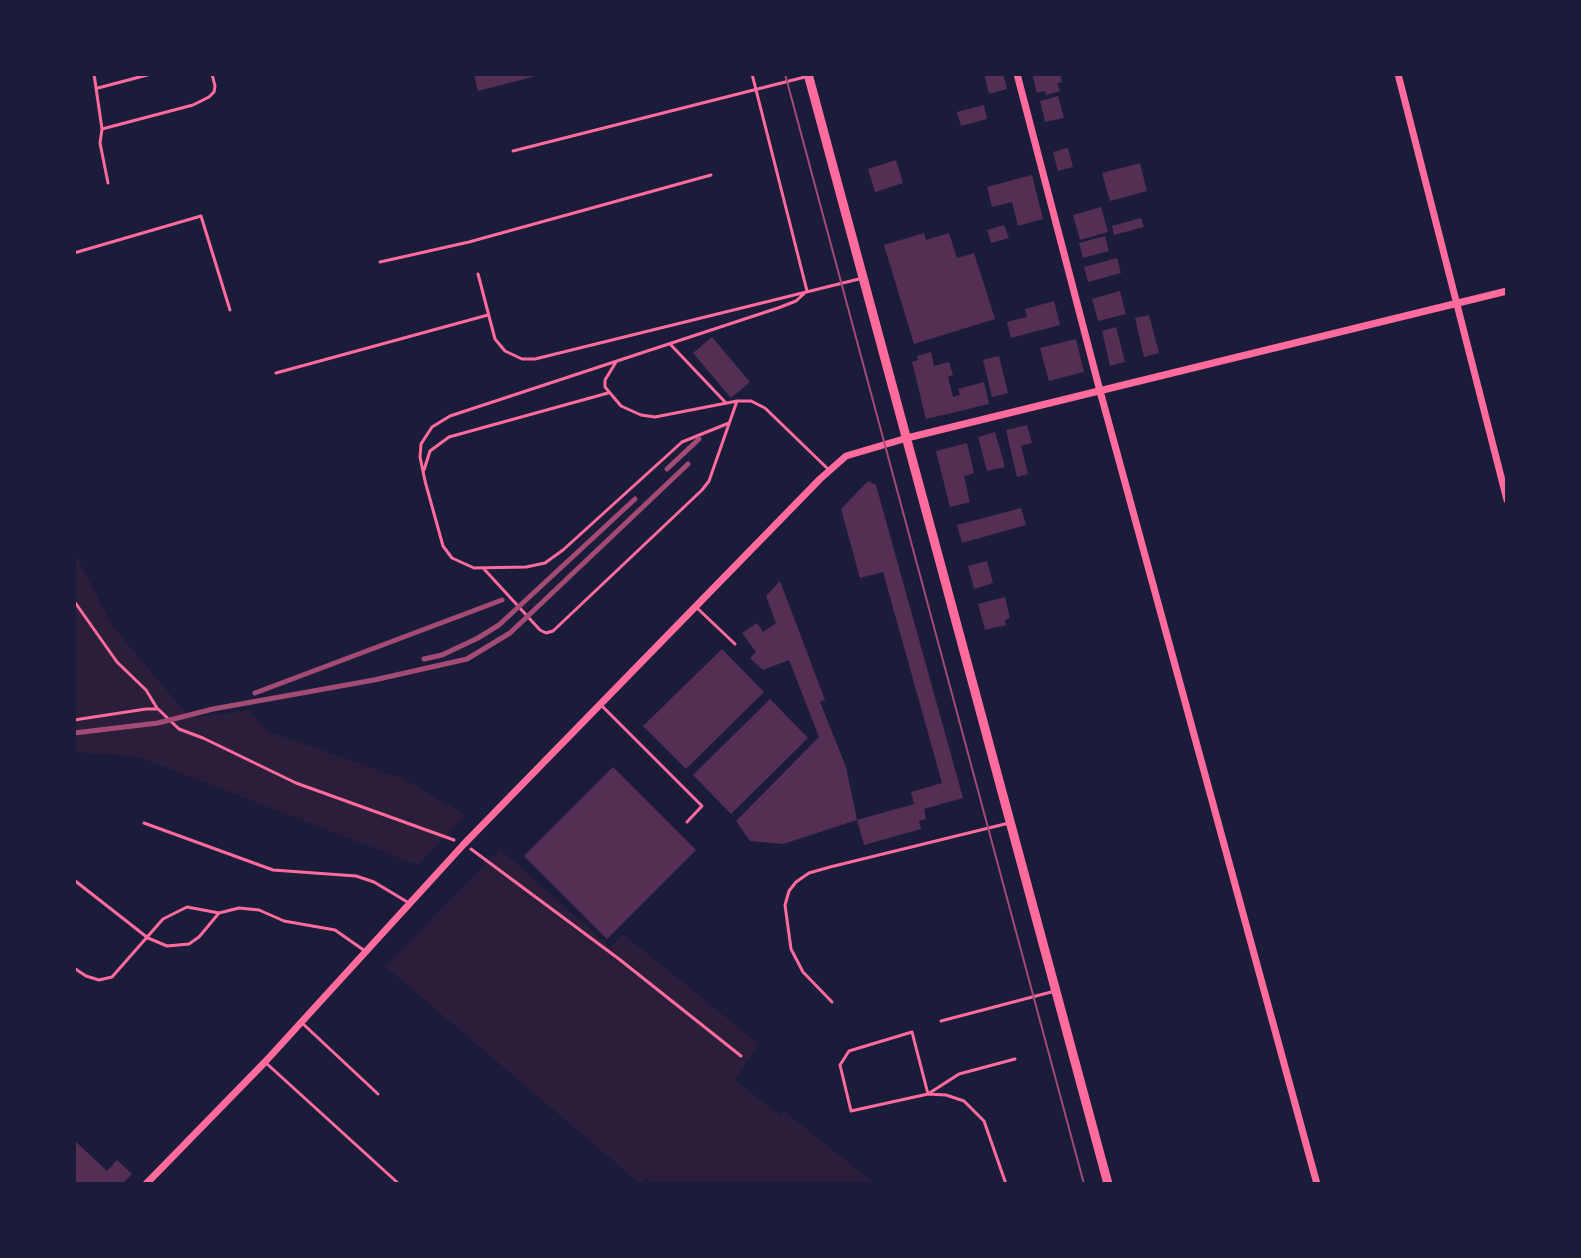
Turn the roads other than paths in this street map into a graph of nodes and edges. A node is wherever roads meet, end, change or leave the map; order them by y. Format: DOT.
graph roads {
  1 [pos="94,74"];
  2 [pos="151,74"];
  3 [pos="212,74"];
  4 [pos="752,74"];
  5 [pos="1017,74"];
  6 [pos="1398,74"];
  7 [pos="808,75"];
  8 [pos="98,88"];
  9 [pos="756,89"];
  10 [pos="102,129"];
  11 [pos="513,151"];
  12 [pos="711,175"];
  13 [pos="108,183"];
  14 [pos="469,242"];
  15 [pos="471,250"];
  16 [pos="74,253"];
  17 [pos="380,262"];
  18 [pos="478,274"];
  19 [pos="863,278"];
  20 [pos="807,291"];
  21 [pos="1507,291"];
  22 [pos="1457,304"];
  23 [pos="230,310"];
  24 [pos="488,315"];
  25 [pos="670,344"];
  26 [pos="616,362"];
  27 [pos="276,373"];
  28 [pos="1100,391"];
  29 [pos="608,393"];
  30 [pos="737,401"];
  31 [pos="726,403"];
  32 [pos="729,423"];
  33 [pos="907,438"];
  34 [pos="829,470"];
  35 [pos="425,481"];
  36 [pos="1507,500"];
  37 [pos="484,569"];
  38 [pos="696,607"];
  39 [pos="735,644"];
  40 [pos="600,704"];
  41 [pos="687,822"];
  42 [pos="144,823"];
  43 [pos="1010,823"];
  44 [pos="74,880"];
  45 [pos="410,903"];
  46 [pos="219,913"];
  47 [pos="148,938"];
  48 [pos="365,951"];
  49 [pos="74,968"];
  50 [pos="1055,991"];
  51 [pos="832,1002"];
  52 [pos="941,1021"];
  53 [pos="301,1022"];
  54 [pos="1015,1059"];
  55 [pos="265,1062"];
  56 [pos="378,1094"];
  57 [pos="928,1094"];
  58 [pos="146,1184"];
  59 [pos="399,1184"];
  60 [pos="1006,1184"];
  61 [pos="1108,1184"];
  62 [pos="1317,1184"];
  1 -- 8 [label="lane"];
  2 -- 8 [label="lane"];
  3 -- 10 [label="lane"];
  4 -- 9 [label="lane"];
  5 -- 28 [label="street"];
  6 -- 22 [label="street"];
  7 -- 9 [label="lane"];
  7 -- 19 [label="main road"];
  8 -- 10 [label="lane"];
  9 -- 11 [label="lane"];
  9 -- 20 [label="lane"];
  10 -- 13 [label="lane"];
  12 -- 14 [label="lane"];
  14 -- 15 [label="lane"];
  14 -- 17 [label="lane"];
  16 -- 23 [label="lane"];
  18 -- 24 [label="lane"];
  19 -- 20 [label="lane"];
  19 -- 33 [label="main road"];
  20 -- 24 [label="lane"];
  20 -- 25 [label="lane"];
  21 -- 22 [label="street"];
  22 -- 28 [label="street"];
  22 -- 36 [label="street"];
  24 -- 27 [label="lane"];
  25 -- 26 [label="lane"];
  25 -- 31 [label="lane"];
  26 -- 29 [label="lane"];
  26 -- 35 [label="lane"];
  28 -- 33 [label="street"];
  28 -- 62 [label="street"];
  29 -- 31 [label="lane"];
  29 -- 35 [label="lane"];
  30 -- 31 [label="lane"];
  30 -- 32 [label="lane"];
  30 -- 34 [label="lane"];
  32 -- 37 [label="lane"];
  32 -- 37 [label="lane"];
  33 -- 34 [label="street"];
  33 -- 43 [label="main road"];
  34 -- 38 [label="street"];
  35 -- 37 [label="lane"];
  38 -- 39 [label="lane"];
  38 -- 40 [label="street"];
  40 -- 41 [label="lane"];
  40 -- 45 [label="street"];
  42 -- 45 [label="lane"];
  43 -- 50 [label="main road"];
  43 -- 51 [label="lane"];
  44 -- 47 [label="lane"];
  45 -- 48 [label="street"];
  46 -- 47 [label="lane"];
  46 -- 47 [label="lane"];
  46 -- 48 [label="lane"];
  47 -- 49 [label="lane"];
  48 -- 53 [label="street"];
  50 -- 52 [label="lane"];
  50 -- 61 [label="main road"];
  53 -- 55 [label="street"];
  53 -- 56 [label="lane"];
  54 -- 57 [label="lane"];
  55 -- 58 [label="street"];
  55 -- 59 [label="lane"];
  57 -- 57 [label="lane"];
  57 -- 60 [label="lane"];
}
